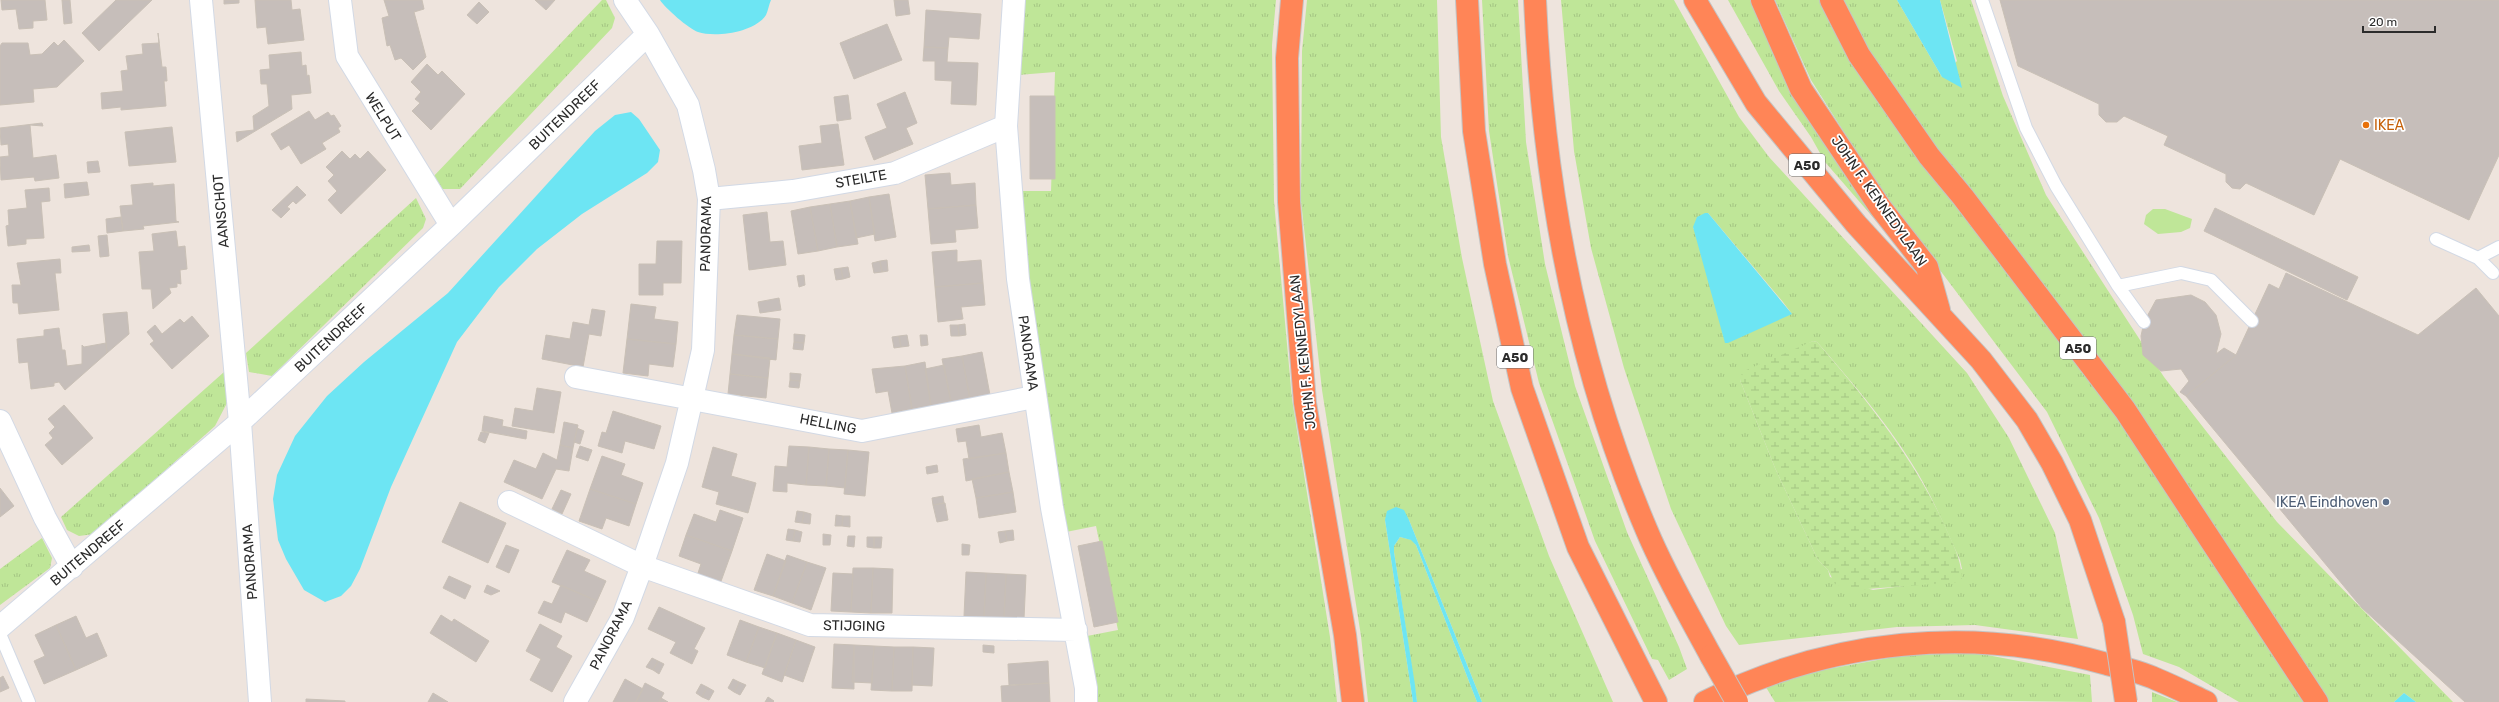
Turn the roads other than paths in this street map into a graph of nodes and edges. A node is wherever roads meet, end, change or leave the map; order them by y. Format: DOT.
graph roads {
  1 [pos="201,0"];
  2 [pos="340,0"];
  3 [pos="625,0"];
  4 [pos="1014,0"];
  5 [pos="1292,0"];
  6 [pos="1467,0"];
  7 [pos="1535,0"];
  8 [pos="1695,0"];
  9 [pos="1762,0"];
  10 [pos="1830,0"];
  11 [pos="1982,0"];
  12 [pos="648,34"];
  13 [pos="1006,126"];
  14 [pos="709,199"];
  15 [pos="451,225"];
  16 [pos="2436,239"];
  17 [pos="2499,247"];
  18 [pos="2478,258"];
  19 [pos="2493,273"];
  20 [pos="2118,286"];
  21 [pos="1940,313"];
  22 [pos="2252,321"];
  23 [pos="2144,322"];
  24 [pos="576,377"];
  25 [pos="1034,397"];
  26 [pos="692,398"];
  27 [pos="0,421"];
  28 [pos="240,422"];
  29 [pos="509,502"];
  30 [pos="642,566"];
  31 [pos="72,567"];
  32 [pos="0,627"];
  33 [pos="1076,630"];
  34 [pos="0,634"];
  35 [pos="1652,696"];
  36 [pos="29,702"];
  37 [pos="260,702"];
  38 [pos="575,702"];
  39 [pos="1086,702"];
  40 [pos="1353,702"];
  41 [pos="1706,702"];
  42 [pos="1737,702"];
  43 [pos="2126,702"];
  44 [pos="2206,702"];
  45 [pos="2317,702"];
  1 -- 28 [label="street, AANSCHOT"];
  2 -- 15 [label="street, WELPUT"];
  3 -- 12 [label="street, PANORAMA"];
  4 -- 13 [label="street, PANORAMA"];
  5 -- 40 [label="highway, JOHN F. KENNEDYLAAN"];
  6 -- 35 [label="highway, A50"];
  7 -- 42 [label="highway, bridge"];
  8 -- 21 [label="highway, A50"];
  9 -- 21 [label="highway, JOHN F. KENNEDYLAAN"];
  10 -- 45 [label="highway, A50"];
  11 -- 20 [label="lane"];
  12 -- 14 [label="street, PANORAMA"];
  12 -- 15 [label="street, BUITENDREEF"];
  13 -- 14 [label="street, STEILTE"];
  13 -- 25 [label="street, PANORAMA"];
  14 -- 26 [label="street, PANORAMA"];
  15 -- 28 [label="street, BUITENDREEF"];
  16 -- 18 [label="lane"];
  17 -- 18 [label="lane"];
  18 -- 19 [label="lane"];
  20 -- 22 [label="lane"];
  20 -- 23 [label="lane"];
  21 -- 43 [label="highway, JOHN F. KENNEDYLAAN, bridge"];
  24 -- 26 [label="street"];
  25 -- 26 [label="street, HELLING"];
  25 -- 33 [label="street, PANORAMA"];
  26 -- 30 [label="street, PANORAMA"];
  27 -- 31 [label="street"];
  28 -- 31 [label="street, BUITENDREEF"];
  28 -- 37 [label="street, PANORAMA"];
  29 -- 30 [label="street"];
  30 -- 33 [label="street, STIJGING"];
  30 -- 38 [label="street, PANORAMA"];
  31 -- 32 [label="street, BUITENDREEF"];
  33 -- 39 [label="street, PANORAMA"];
  34 -- 36 [label="lane"];
  41 -- 44 [label="highway"];
}
